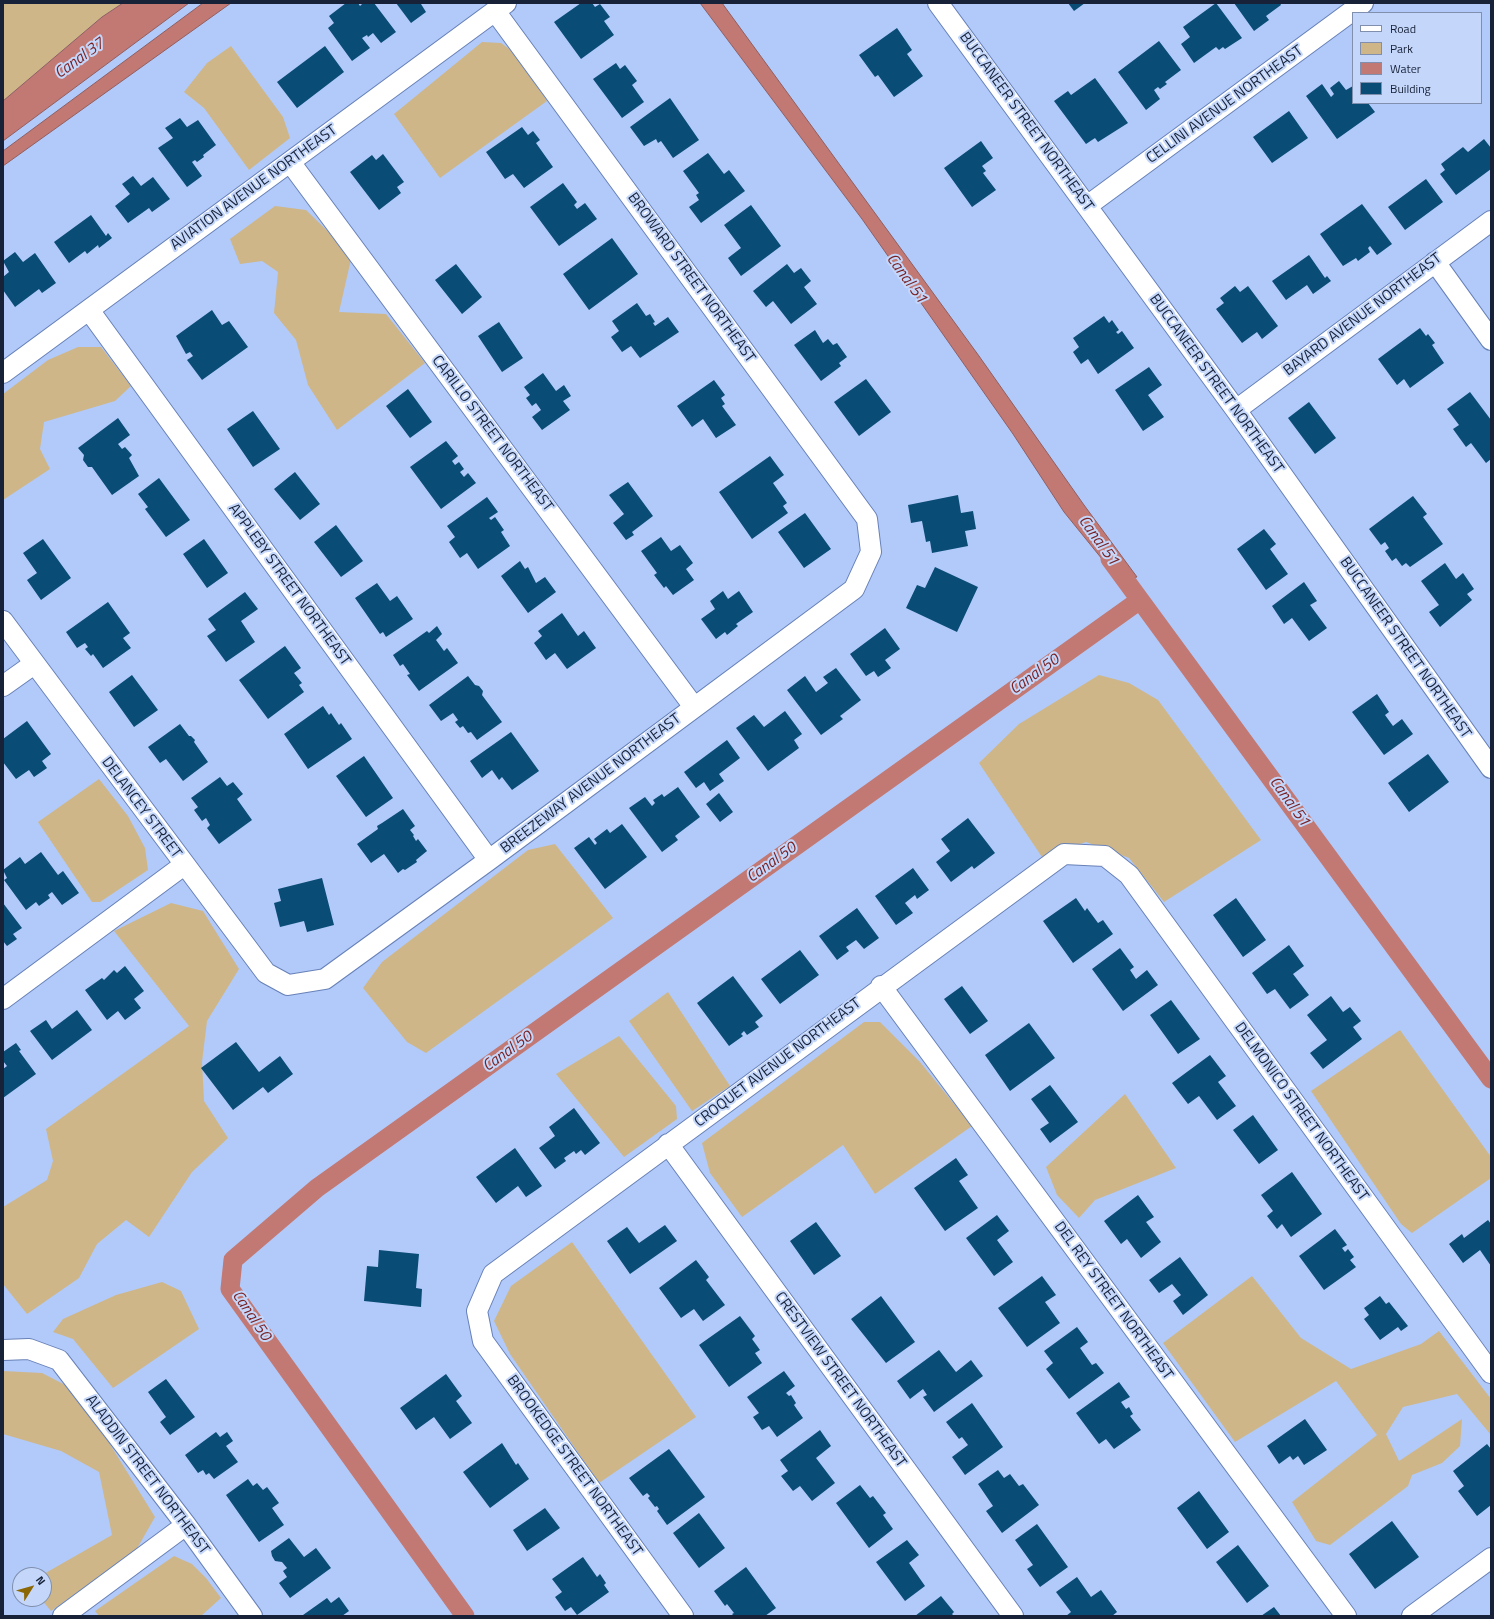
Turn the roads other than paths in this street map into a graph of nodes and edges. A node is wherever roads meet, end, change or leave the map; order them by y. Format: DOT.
graph roads {
  1 [pos="938,3"];
  2 [pos="1363,3"];
  3 [pos="501,7"];
  4 [pos="290,162"];
  5 [pos="1087,206"];
  6 [pos="1491,221"];
  7 [pos="1435,262"];
  8 [pos="89,310"];
  9 [pos="1491,340"];
  10 [pos="3,373"];
  11 [pos="1236,410"];
  12 [pos="871,552"];
  13 [pos="3,621"];
  14 [pos="34,664"];
  15 [pos="3,686"];
  16 [pos="694,707"];
  17 [pos="1491,768"];
  18 [pos="1104,856"];
  19 [pos="489,860"];
  20 [pos="184,865"];
  21 [pos="288,985"];
  22 [pos="881,986"];
  23 [pos="3,999"];
  24 [pos="668,1144"];
  25 [pos="477,1310"];
  26 [pos="3,1350"];
  27 [pos="1491,1373"];
  28 [pos="186,1525"];
  29 [pos="1491,1558"];
  30 [pos="62,1616"];
  31 [pos="252,1616"];
  32 [pos="683,1616"];
  33 [pos="1013,1616"];
  34 [pos="1346,1616"];
  35 [pos="1412,1616"];
  1 -- 5 [label="street, BUCCANEER STREET NORTHEAST"];
  2 -- 5 [label="street, CELLINI AVENUE NORTHEAST"];
  3 -- 4 [label="street, AVIATION AVENUE NORTHEAST"];
  3 -- 12 [label="street, BROWARD STREET NORTHEAST"];
  4 -- 8 [label="street, AVIATION AVENUE NORTHEAST"];
  4 -- 16 [label="street, CARILLO STREET NORTHEAST"];
  5 -- 11 [label="street, BUCCANEER STREET NORTHEAST"];
  6 -- 7 [label="street, BAYARD AVENUE NORTHEAST"];
  7 -- 9 [label="street"];
  7 -- 11 [label="street, BAYARD AVENUE NORTHEAST"];
  8 -- 10 [label="street, AVIATION AVENUE NORTHEAST"];
  8 -- 19 [label="street, APPLEBY STREET NORTHEAST"];
  11 -- 17 [label="street, BUCCANEER STREET NORTHEAST"];
  12 -- 16 [label="street, BREEZEWAY AVENUE NORTHEAST"];
  13 -- 14 [label="street, DELANCEY STREET"];
  14 -- 15 [label="street"];
  14 -- 20 [label="street, DELANCEY STREET"];
  16 -- 19 [label="street, BREEZEWAY AVENUE NORTHEAST"];
  18 -- 22 [label="street, CROQUET AVENUE NORTHEAST"];
  18 -- 27 [label="street, DELMONICO STREET NORTHEAST"];
  19 -- 21 [label="street, BREEZEWAY AVENUE NORTHEAST"];
  20 -- 21 [label="street, DELANCEY STREET"];
  20 -- 23 [label="street"];
  22 -- 24 [label="street, CROQUET AVENUE NORTHEAST"];
  22 -- 34 [label="street, DEL REY STREET NORTHEAST"];
  24 -- 25 [label="street, CROQUET AVENUE NORTHEAST"];
  24 -- 33 [label="street, CRESTVIEW STREET NORTHEAST"];
  25 -- 32 [label="street, BROOKEDGE STREET NORTHEAST"];
  26 -- 28 [label="street, ALADDIN STREET NORTHEAST"];
  28 -- 30 [label="street"];
  28 -- 31 [label="street, ALADDIN STREET NORTHEAST"];
  29 -- 35 [label="street"];
}
